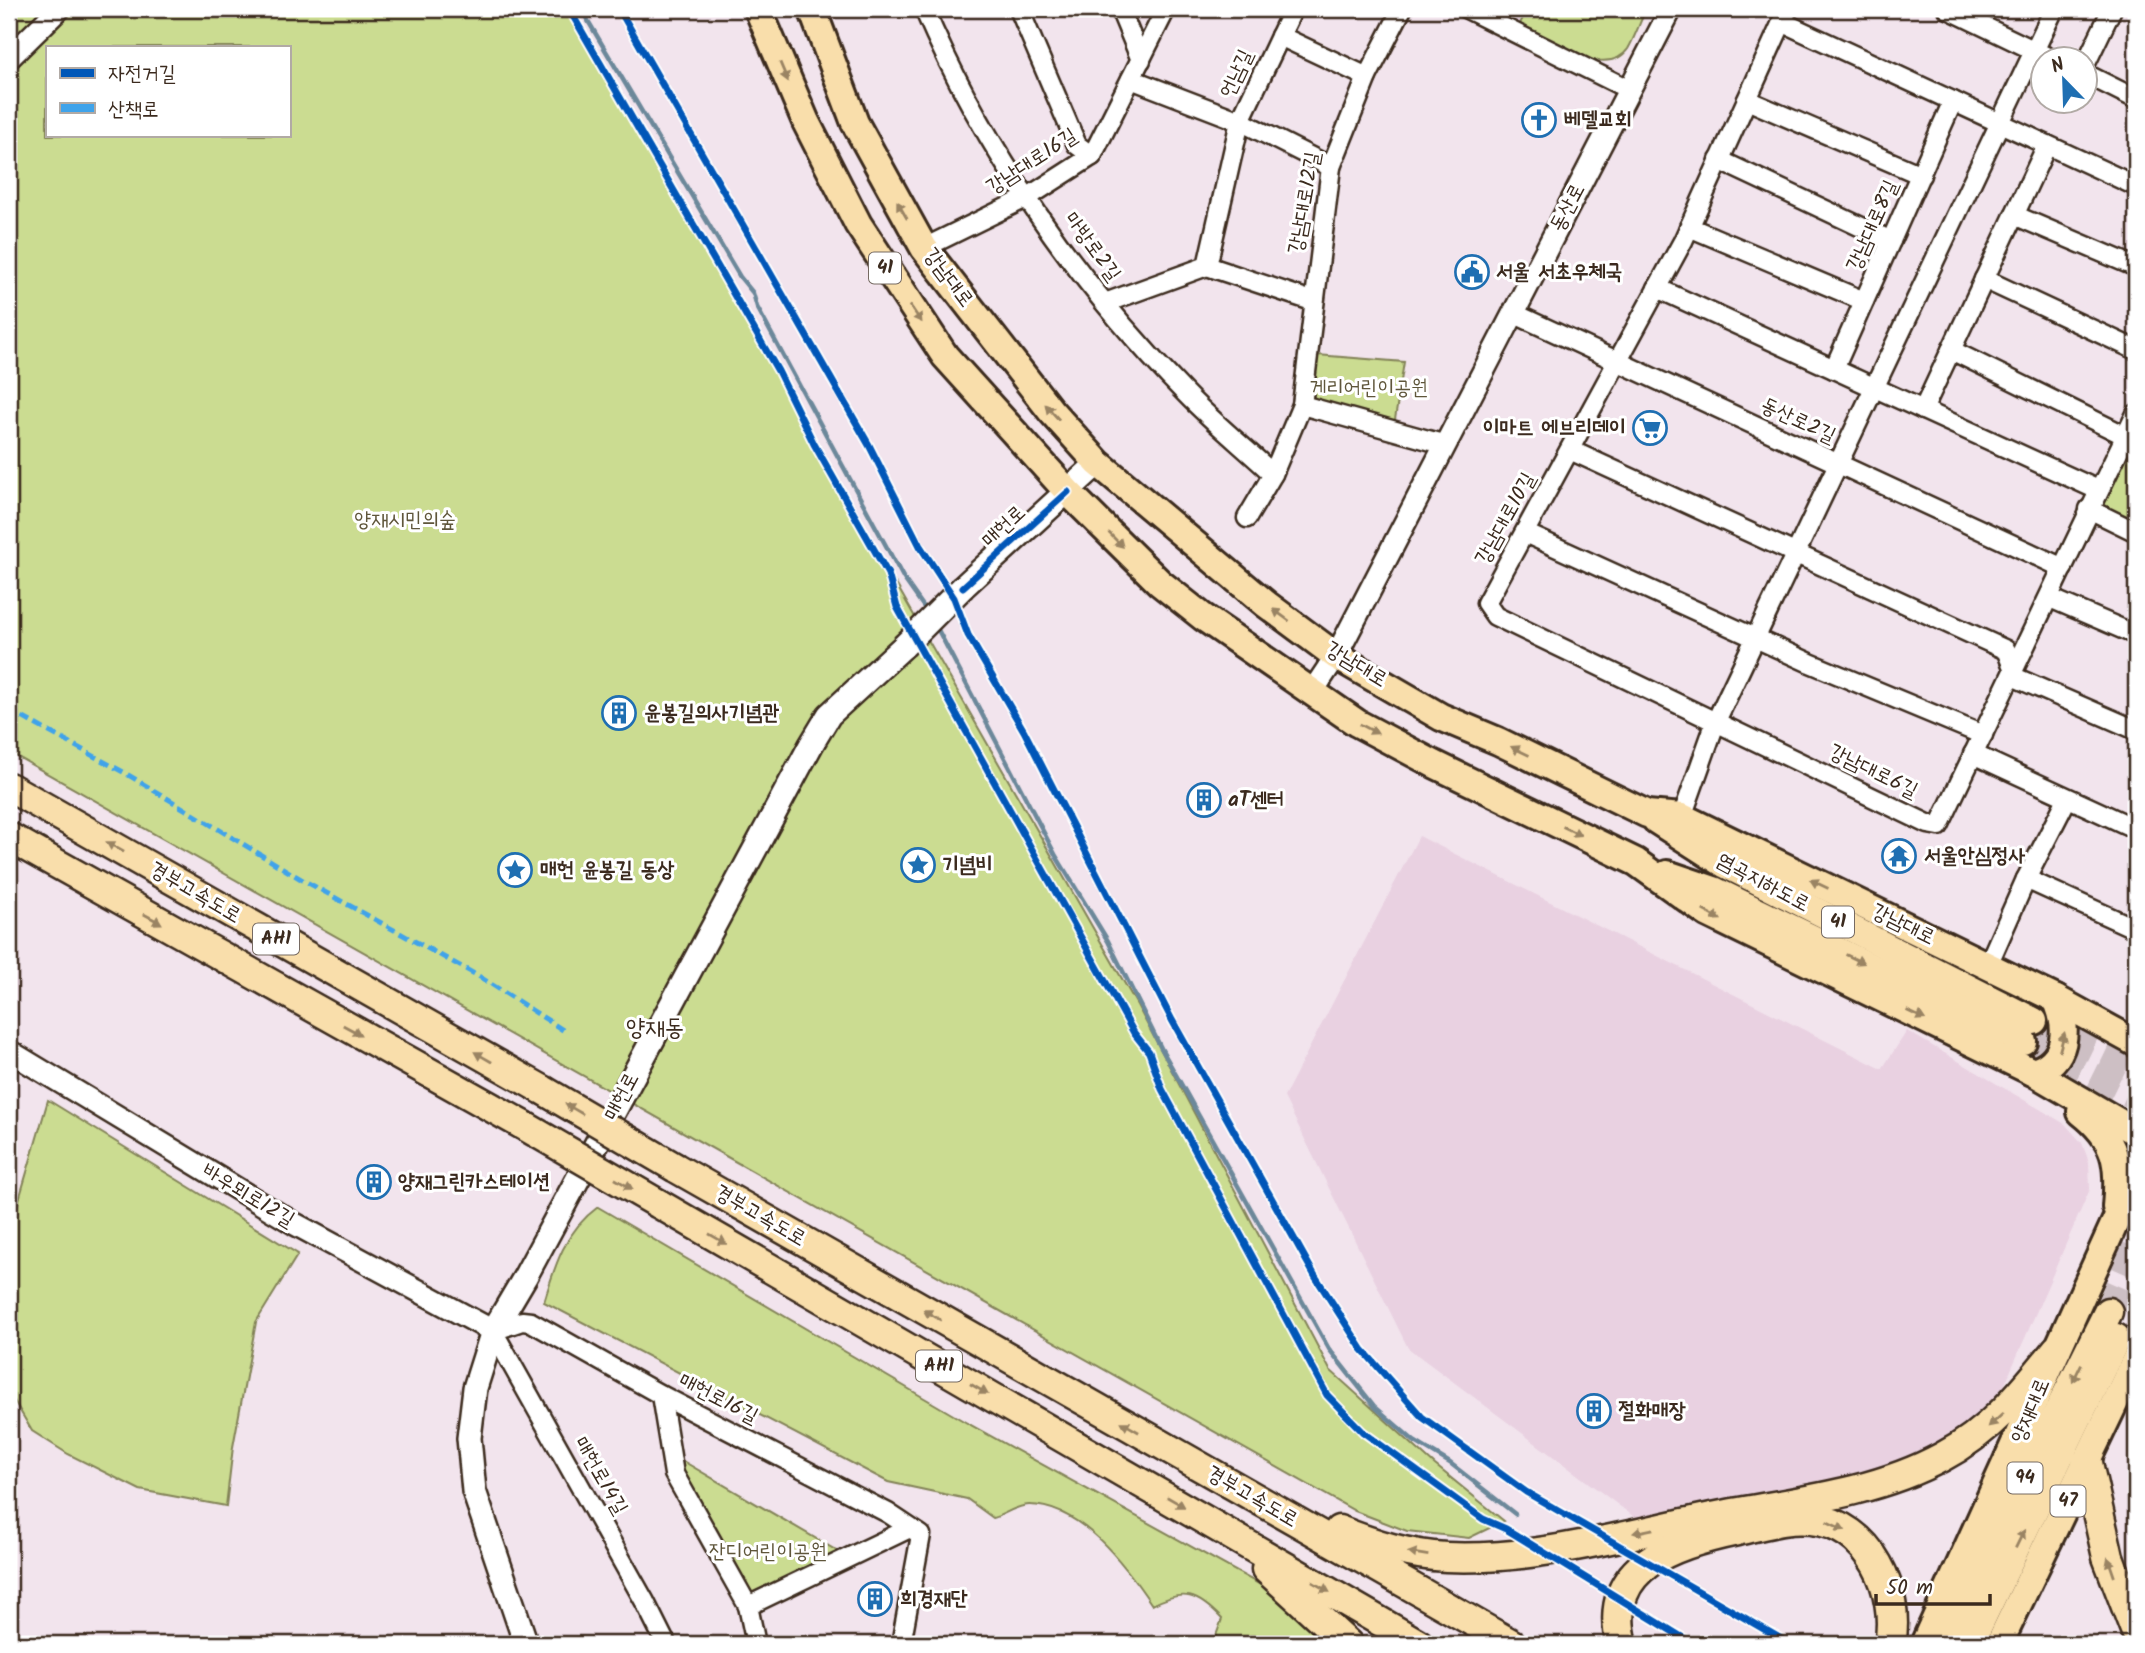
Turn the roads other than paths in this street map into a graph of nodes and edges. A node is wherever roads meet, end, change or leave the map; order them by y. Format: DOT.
graph roads {
  1 [pos="758,9"];
  2 [pos="812,9"];
  3 [pos="924,9"];
  4 [pos="1019,9"];
  5 [pos="1120,9"];
  6 [pos="1166,9"];
  7 [pos="1293,9"];
  8 [pos="1402,9"];
  9 [pos="1467,9"];
  10 [pos="1671,9"];
  11 [pos="1948,9"];
  12 [pos="2054,9"];
  13 [pos="2112,9"];
  14 [pos="51,11"];
  15 [pos="1785,15"];
  16 [pos="1280,36"];
  17 [pos="9,38"];
  18 [pos="2037,46"];
  19 [pos="2094,46"];
  20 [pos="2030,48"];
  21 [pos="9,58"];
  22 [pos="1141,60"];
  23 [pos="2030,61"];
  24 [pos="1367,77"];
  25 [pos="1131,79"];
  26 [pos="2100,81"];
  27 [pos="1630,90"];
  28 [pos="2136,99"];
  29 [pos="1747,100"];
  30 [pos="1953,101"];
  31 [pos="1240,121"];
  32 [pos="2001,123"];
  33 [pos="2047,145"];
  34 [pos="1092,156"];
  35 [pos="1719,160"];
  36 [pos="1331,167"];
  37 [pos="1920,175"];
  38 [pos="2136,186"];
  39 [pos="1028,197"];
  40 [pos="2014,215"];
  41 [pos="1689,227"];
  42 [pos="1891,241"];
  43 [pos="924,248"];
  44 [pos="1207,266"];
  45 [pos="2136,267"];
  46 [pos="1984,279"];
  47 [pos="1657,288"];
  48 [pos="1312,301"];
  49 [pos="1864,301"];
  50 [pos="1105,303"];
  51 [pos="1513,313"];
  52 [pos="2136,350"];
  53 [pos="1951,351"];
  54 [pos="1616,360"];
  55 [pos="1834,369"];
  56 [pos="1875,388"];
  57 [pos="1302,405"];
  58 [pos="1923,410"];
  59 [pos="2136,414"];
  60 [pos="2131,439"];
  61 [pos="1446,445"];
  62 [pos="1570,450"];
  63 [pos="1097,463"];
  64 [pos="1839,465"];
  65 [pos="1273,474"];
  66 [pos="2098,490"];
  67 [pos="1068,492"];
  68 [pos="2090,509"];
  69 [pos="1247,518"];
  70 [pos="2136,532"];
  71 [pos="1525,533"];
  72 [pos="1794,556"];
  73 [pos="2063,568"];
  74 [pos="2050,598"];
  75 [pos="2136,635"];
  76 [pos="1755,637"];
  77 [pos="1336,656"];
  78 [pos="2013,673"];
  79 [pos="1312,692"];
  80 [pos="1716,721"];
  81 [pos="2136,730"];
  82 [pos="1983,735"];
  83 [pos="1973,754"];
  84 [pos="9,787"];
  85 [pos="2067,799"];
  86 [pos="1647,814"];
  87 [pos="1682,817"];
  88 [pos="2136,829"];
  89 [pos="9,837"];
  90 [pos="1636,862"];
  91 [pos="2026,879"];
  92 [pos="2136,929"];
  93 [pos="1987,967"];
  94 [pos="2056,999"];
  95 [pos="2130,1037"];
  96 [pos="9,1051"];
  97 [pos="2033,1072"];
  98 [pos="2136,1132"];
  99 [pos="2136,1176"];
  100 [pos="2101,1251"];
  101 [pos="493,1331"];
  102 [pos="2056,1350"];
  103 [pos="2136,1358"];
  104 [pos="661,1395"];
  105 [pos="2087,1463"];
  106 [pos="1231,1485"];
  107 [pos="1220,1527"];
  108 [pos="914,1532"];
  109 [pos="747,1606"];
  110 [pos="2136,1630"];
  111 [pos="526,1644"];
  112 [pos="666,1644"];
  113 [pos="756,1644"];
  114 [pos="901,1644"];
  115 [pos="1348,1644"];
  116 [pos="1419,1644"];
  117 [pos="1512,1644"];
  118 [pos="1622,1644"];
  119 [pos="1890,1644"];
  120 [pos="1924,1644"];
  121 [pos="1943,1644"];
  122 [pos="1969,1644"];
  123 [pos="1999,1644"];
  1 -- 67 [label="main road, 41, one-way"];
  43 -- 2 [label="main road, 강남대로 / 41, one-way"];
  3 -- 39 [label="street, 마방로2길"];
  4 -- 34 [label="street"];
  5 -- 22 [label="street"];
  6 -- 22 [label="street, 강남대로16길"];
  7 -- 16 [label="street, 언남길"];
  8 -- 24 [label="street, 강남대로12길"];
  9 -- 27 [label="street"];
  10 -- 27 [label="street, 동산로"];
  11 -- 20 [label="street"];
  12 -- 18 [label="street"];
  13 -- 19 [label="street"];
  14 -- 17 [label="street"];
  14 -- 21 [label="street"];
  15 -- 29 [label="street, 강남대로10길"];
  15 -- 30 [label="street"];
  16 -- 24 [label="street"];
  16 -- 31 [label="street, 언남길"];
  22 -- 25 [label="street, 강남대로16길"];
  23 -- 32 [label="street"];
  24 -- 36 [label="street, 강남대로12길"];
  25 -- 31 [label="street"];
  25 -- 34 [label="street, 강남대로16길"];
  26 -- 28 [label="street"];
  27 -- 51 [label="street, 동산로"];
  29 -- 35 [label="street, 강남대로10길"];
  29 -- 37 [label="street"];
  30 -- 32 [label="street"];
  30 -- 37 [label="street, 강남대로8길"];
  31 -- 36 [label="street"];
  31 -- 44 [label="street"];
  32 -- 33 [label="street"];
  32 -- 56 [label="street"];
  33 -- 38 [label="street"];
  33 -- 40 [label="street"];
  34 -- 39 [label="street, 강남대로16길"];
  35 -- 41 [label="street, 강남대로10길"];
  35 -- 42 [label="street"];
  36 -- 48 [label="street, 강남대로12길"];
  37 -- 42 [label="street, 강남대로8길"];
  39 -- 43 [label="street, 강남대로16길"];
  39 -- 50 [label="street, 마방로2길"];
  40 -- 45 [label="street"];
  40 -- 46 [label="street"];
  41 -- 47 [label="street, 강남대로10길"];
  41 -- 49 [label="street"];
  42 -- 49 [label="street, 강남대로8길"];
  63 -- 43 [label="main road, 강남대로 / 41, one-way"];
  44 -- 48 [label="street"];
  44 -- 50 [label="street"];
  46 -- 52 [label="street"];
  46 -- 53 [label="street"];
  47 -- 54 [label="street, 강남대로10길"];
  47 -- 55 [label="street"];
  48 -- 57 [label="street, 강남대로12길"];
  49 -- 55 [label="street, 강남대로8길"];
  50 -- 65 [label="street, 마방로2길"];
  51 -- 54 [label="street, 동산로2길"];
  51 -- 61 [label="street, 동산로"];
  53 -- 58 [label="street"];
  53 -- 60 [label="street"];
  54 -- 62 [label="street, 강남대로10길"];
  54 -- 64 [label="street, 동산로2길"];
  55 -- 56 [label="street"];
  56 -- 58 [label="street"];
  56 -- 64 [label="street"];
  57 -- 61 [label="street"];
  57 -- 65 [label="street, 강남대로12길"];
  58 -- 66 [label="street"];
  59 -- 60 [label="street, 강남대로6길"];
  60 -- 66 [label="street, 강남대로6길"];
  61 -- 77 [label="street, 동산로"];
  62 -- 71 [label="street, 강남대로10길"];
  62 -- 72 [label="street"];
  63 -- 67 [label="main road, 매헌로"];
  77 -- 63 [label="main road, 강남대로 / 41, one-way"];
  64 -- 72 [label="street"];
  64 -- 73 [label="street, 동산로2길"];
  65 -- 69 [label="street, 강남대로12길"];
  66 -- 68 [label="street, 강남대로6길"];
  67 -- 79 [label="main road, 41, one-way"];
  67 -- 101 [label="main road, 매헌로, bridge"];
  68 -- 70 [label="street"];
  68 -- 73 [label="street, 강남대로6길"];
  71 -- 76 [label="street"];
  71 -- 80 [label="street, 강남대로10길"];
  72 -- 76 [label="street"];
  72 -- 78 [label="street"];
  73 -- 74 [label="street, 강남대로6길"];
  74 -- 75 [label="street"];
  74 -- 78 [label="street, 강남대로6길"];
  76 -- 80 [label="street"];
  76 -- 82 [label="street"];
  77 -- 79 [label="street, 동산로"];
  86 -- 77 [label="main road, 강남대로 / 41, one-way"];
  78 -- 81 [label="street"];
  78 -- 82 [label="street, 강남대로6길"];
  79 -- 90 [label="main road, 41, one-way"];
  80 -- 83 [label="street, 강남대로6길"];
  80 -- 87 [label="street"];
  82 -- 83 [label="street, 강남대로6길"];
  83 -- 85 [label="street"];
  106 -- 84 [label="highway, 경부고속도로 / AH1, one-way, bridge"];
  85 -- 88 [label="street"];
  85 -- 91 [label="street"];
  86 -- 87 [label="main road, 강남대로"];
  90 -- 86 [label="main road, 염곡지하도로 / 41, one-way"];
  93 -- 87 [label="main road, 강남대로, one-way"];
  89 -- 107 [label="highway, 경부고속도로 / AH1, one-way, bridge"];
  90 -- 97 [label="main road, one-way"];
  91 -- 92 [label="street"];
  91 -- 93 [label="street"];
  93 -- 94 [label="main road, 강남대로"];
  94 -- 95 [label="main road, 강남대로"];
  97 -- 94 [label="main road, one-way"];
  96 -- 101 [label="street, 바우뫼로12길"];
  97 -- 98 [label="main road"];
  97 -- 100 [label="main road"];
  99 -- 100 [label="main road, 양재대로"];
  100 -- 102 [label="main road, 양재대로"];
  101 -- 104 [label="street, 매헌로16길"];
  101 -- 111 [label="main road, 매헌로"];
  101 -- 112 [label="street, 매헌로14길"];
  102 -- 106 [label="highway, one-way"];
  102 -- 120 [label="main road, 양재대로"];
  103 -- 105 [label="main road, 47"];
  104 -- 108 [label="street, 매헌로16길"];
  104 -- 109 [label="street"];
  110 -- 105 [label="highway, one-way"];
  105 -- 123 [label="main road, 47"];
  106 -- 117 [label="highway, 경부고속도로 / AH1"];
  107 -- 115 [label="highway"];
  107 -- 116 [label="highway, 경부고속도로 / AH1, one-way"];
  108 -- 109 [label="street"];
  108 -- 114 [label="street"];
  109 -- 113 [label="street"];
  118 -- 119 [label="highway, one-way"];
  122 -- 121 [label="highway, 양재대로 / 94, one-way"];
}
